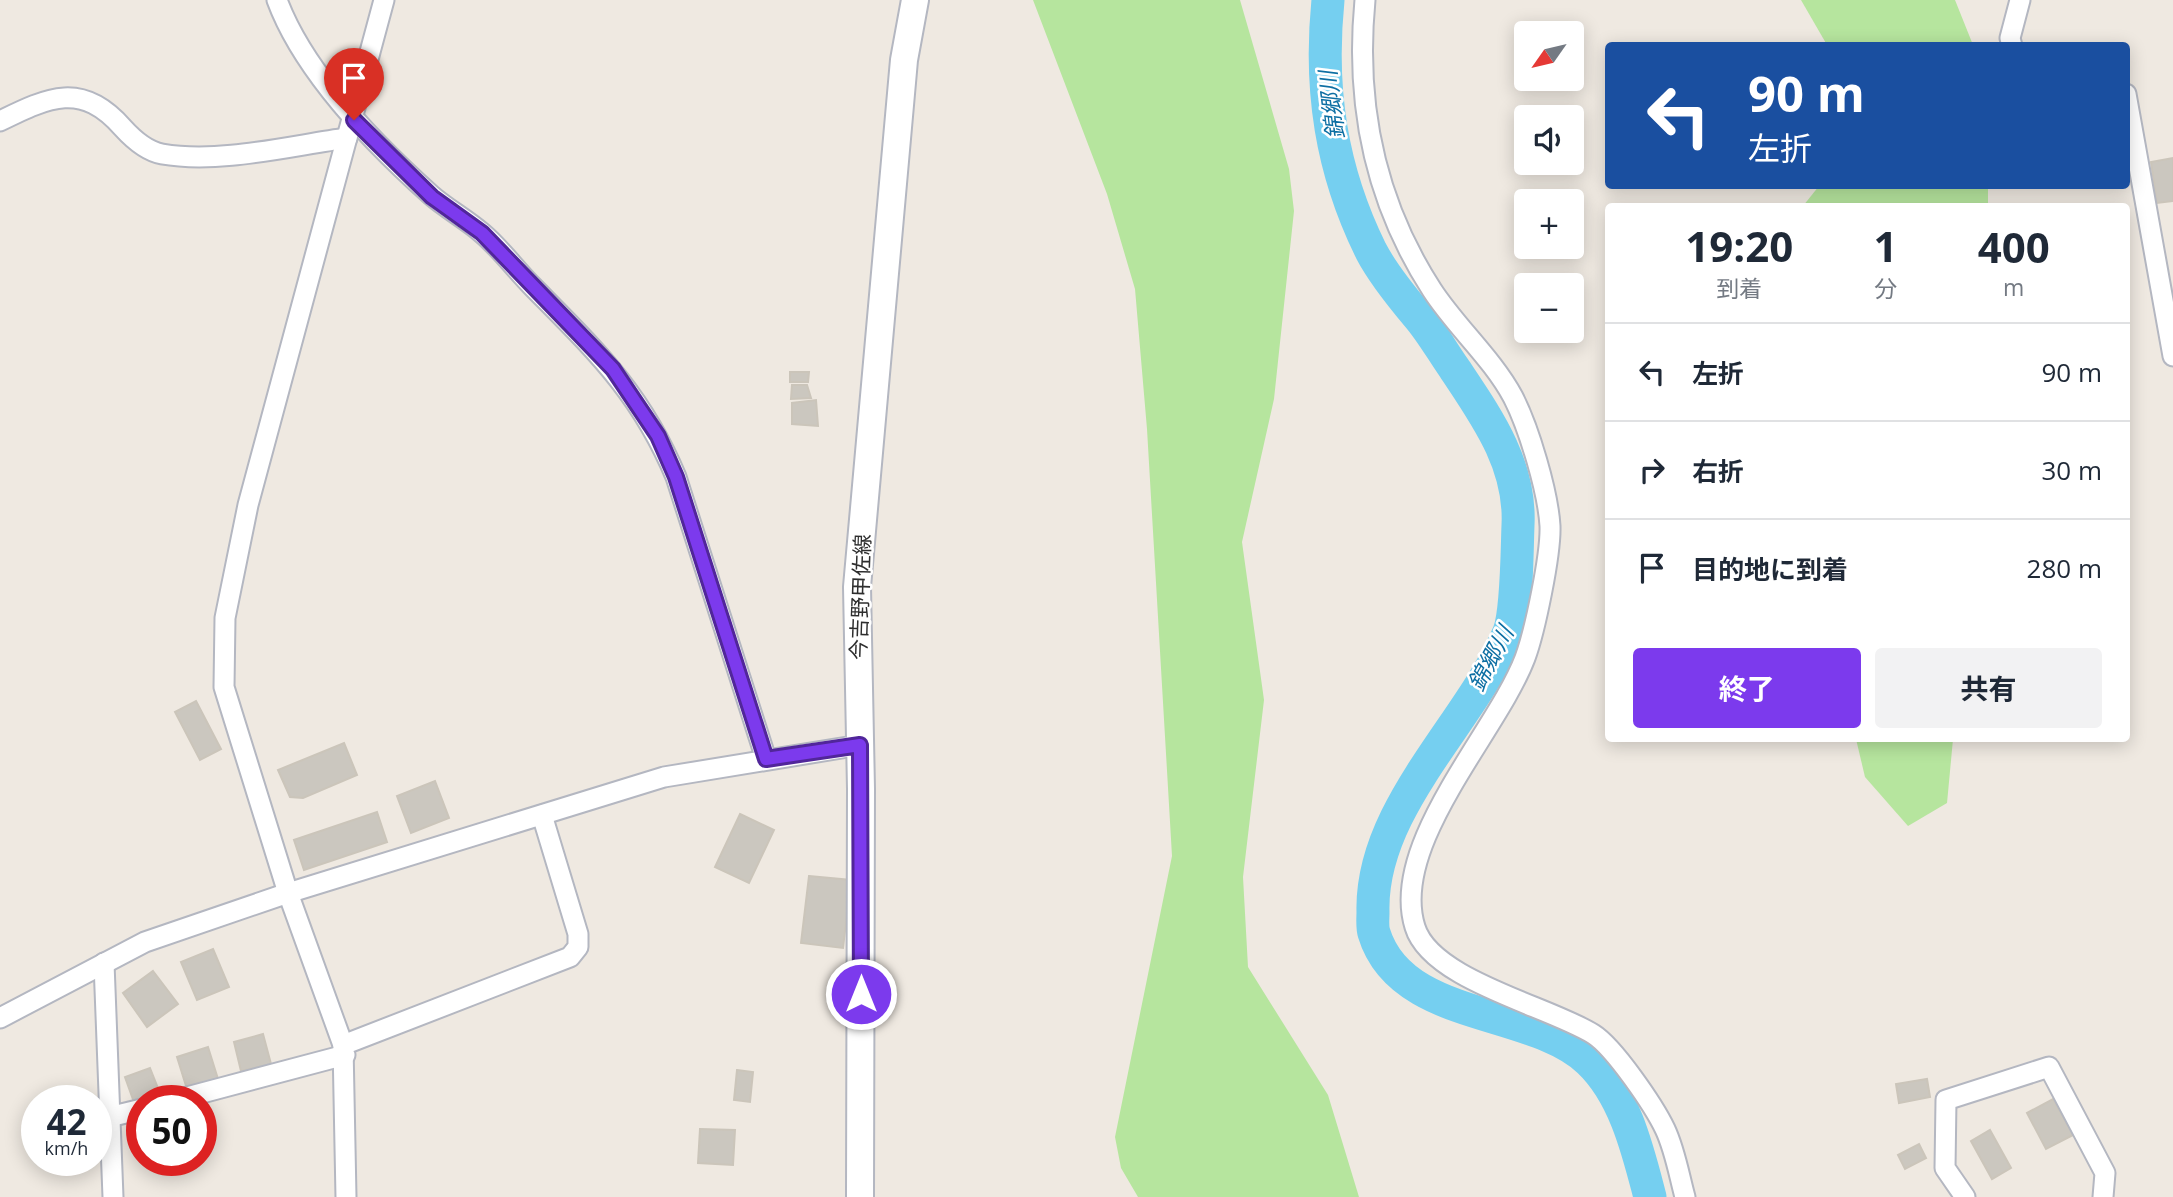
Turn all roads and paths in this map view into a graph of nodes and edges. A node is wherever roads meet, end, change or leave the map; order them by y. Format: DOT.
graph roads {
  1 [pos="277,0"];
  2 [pos="384,0"];
  3 [pos="915,0"];
  4 [pos="1365,0"];
  5 [pos="2020,0"];
  6 [pos="2011,42"];
  7 [pos="2130,116"];
  8 [pos="0,121"];
  9 [pos="350,129"];
  10 [pos="2173,356"];
  11 [pos="860,745"];
  12 [pos="766,759"];
  13 [pos="542,815"];
  14 [pos="288,893"];
  15 [pos="104,963"];
  16 [pos="0,1017"];
  17 [pos="344,1050"];
  18 [pos="108,1085"];
  19 [pos="217,1088"];
  20 [pos="112,1176"];
  21 [pos="113,1197"];
  22 [pos="346,1197"];
  23 [pos="860,1197"];
  24 [pos="1685,1197"];
  25 [pos="1965,1197"];
  26 [pos="2103,1197"];
  1 -- 9 [label="street"];
  2 -- 9 [label="street"];
  3 -- 11 [label="main road, 今吉野甲佐線"];
  4 -- 24 [label="street"];
  5 -- 6 [label="street"];
  7 -- 10 [label="street"];
  8 -- 9 [label="street"];
  9 -- 12 [label="street"];
  9 -- 14 [label="street"];
  11 -- 12 [label="street"];
  11 -- 23 [label="main road, 今吉野甲佐線"];
  12 -- 13 [label="street"];
  13 -- 14 [label="street"];
  13 -- 17 [label="street"];
  14 -- 15 [label="street"];
  14 -- 17 [label="street"];
  15 -- 16 [label="street"];
  15 -- 18 [label="street"];
  17 -- 19 [label="street"];
  17 -- 22 [label="street"];
  20 -- 21 [label="street"];
  25 -- 26 [label="street"];
}
